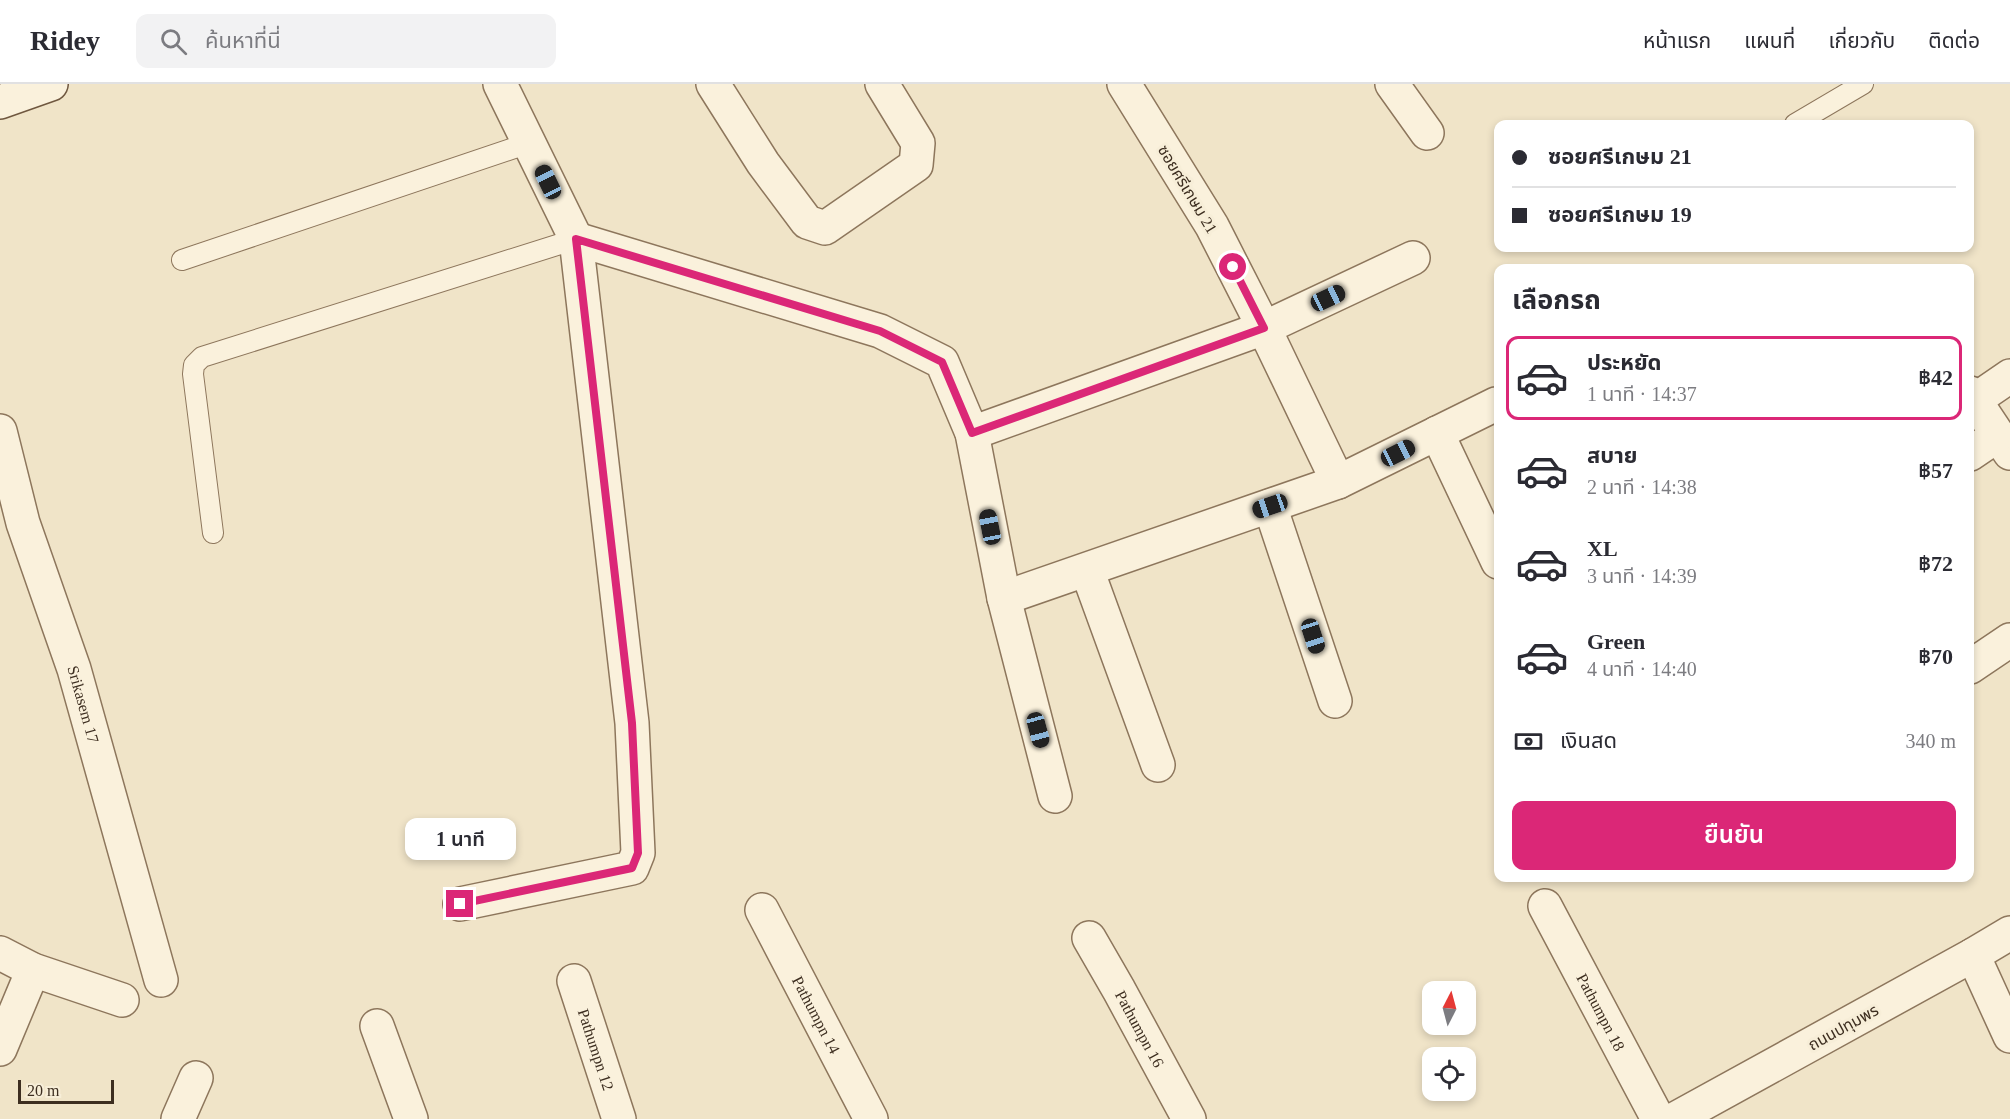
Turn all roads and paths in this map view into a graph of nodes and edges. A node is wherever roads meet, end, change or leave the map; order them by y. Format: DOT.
graph roads {
  1 [pos="51,84"];
  2 [pos="500,84"];
  3 [pos="713,84"];
  4 [pos="882,84"];
  5 [pos="1124,84"];
  6 [pos="1392,84"];
  7 [pos="1863,84"];
  8 [pos="0,102"];
  9 [pos="1802,120"];
  10 [pos="1427,133"];
  11 [pos="529,143"];
  12 [pos="576,239"];
  13 [pos="1413,258"];
  14 [pos="182,260"];
  15 [pos="1264,328"];
  16 [pos="2010,376"];
  17 [pos="1974,395"];
  18 [pos="1974,399"];
  19 [pos="1494,405"];
  20 [pos="0,431"];
  21 [pos="972,433"];
  22 [pos="1437,433"];
  23 [pos="2004,444"];
  24 [pos="1974,453"];
  25 [pos="1338,482"];
  26 [pos="1270,506"];
  27 [pos="12,532"];
  28 [pos="213,533"];
  29 [pos="1494,554"];
  30 [pos="1087,570"];
  31 [pos="1004,598"];
  32 [pos="2010,640"];
  33 [pos="1974,664"];
  34 [pos="1335,701"];
  35 [pos="1158,765"];
  36 [pos="1055,796"];
  37 [pos="460,904"];
  38 [pos="1545,906"];
  39 [pos="762,910"];
  40 [pos="2010,933"];
  41 [pos="1089,938"];
  42 [pos="0,953"];
  43 [pos="1973,955"];
  44 [pos="33,970"];
  45 [pos="161,980"];
  46 [pos="574,981"];
  47 [pos="122,1000"];
  48 [pos="377,1026"];
  49 [pos="2010,1036"];
  50 [pos="0,1049"];
  51 [pos="196,1078"];
  52 [pos="178,1119"];
  53 [pos="411,1119"];
  54 [pos="619,1119"];
  55 [pos="871,1119"];
  56 [pos="1189,1119"];
  57 [pos="1658,1119"];
  58 [pos="1675,1119"];
  1 -- 8 [label="street"];
  2 -- 11 [label="street"];
  3 -- 4 [label="street"];
  5 -- 15 [label="street, ซอยศรีเกษม 21"];
  6 -- 10 [label="street"];
  7 -- 9 [label="lane"];
  11 -- 12 [label="street"];
  11 -- 14 [label="lane"];
  12 -- 21 [label="street"];
  12 -- 28 [label="lane"];
  12 -- 37 [label="street"];
  13 -- 15 [label="street"];
  15 -- 21 [label="street"];
  15 -- 25 [label="street, ซอยศรีเกษม 21"];
  16 -- 17 [label="street"];
  18 -- 23 [label="street"];
  19 -- 22 [label="street"];
  20 -- 27 [label="street, Srikasem 17"];
  21 -- 31 [label="street"];
  22 -- 25 [label="street"];
  22 -- 29 [label="street"];
  23 -- 24 [label="street"];
  25 -- 26 [label="street"];
  26 -- 30 [label="street"];
  26 -- 34 [label="street"];
  27 -- 45 [label="street, Srikasem 17"];
  30 -- 31 [label="street"];
  30 -- 35 [label="street"];
  31 -- 36 [label="street"];
  32 -- 33 [label="street"];
  38 -- 57 [label="street, Pathumpn 18"];
  39 -- 55 [label="street, Pathumpn 14"];
  40 -- 43 [label="street, ถนนปทุมพร"];
  41 -- 56 [label="street, Pathumpn 16"];
  42 -- 44 [label="street"];
  43 -- 49 [label="street"];
  43 -- 58 [label="street, ถนนปทุมพร"];
  44 -- 47 [label="street"];
  44 -- 50 [label="street"];
  46 -- 54 [label="street, Pathumpn 12"];
  48 -- 53 [label="street"];
  51 -- 52 [label="street"];
}
